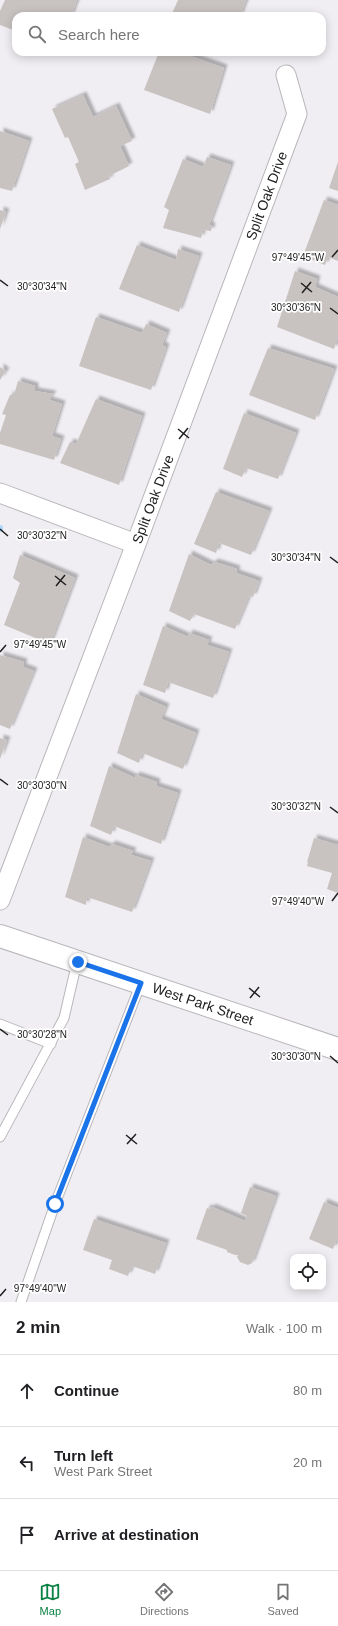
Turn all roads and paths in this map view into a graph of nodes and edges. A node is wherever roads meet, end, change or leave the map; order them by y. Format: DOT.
graph roads {
  1 [pos="286,75"];
  2 [pos="0,493"];
  3 [pos="136,544"];
  4 [pos="0,900"];
  5 [pos="0,936"];
  6 [pos="78,962"];
  7 [pos="141,983"];
  8 [pos="0,1024"];
  9 [pos="51,1044"];
  10 [pos="338,1049"];
  11 [pos="0,1137"];
  12 [pos="21,1302"];
  1 -- 3 [label="street, Split Oak Drive"];
  2 -- 3 [label="street"];
  3 -- 4 [label="street, Split Oak Drive"];
  5 -- 6 [label="street, West Park Street"];
  6 -- 7 [label="street, West Park Street"];
  6 -- 9 [label="lane"];
  7 -- 10 [label="street, West Park Street"];
  7 -- 12 [label="lane"];
  8 -- 9 [label="lane"];
  9 -- 11 [label="lane"];
}
